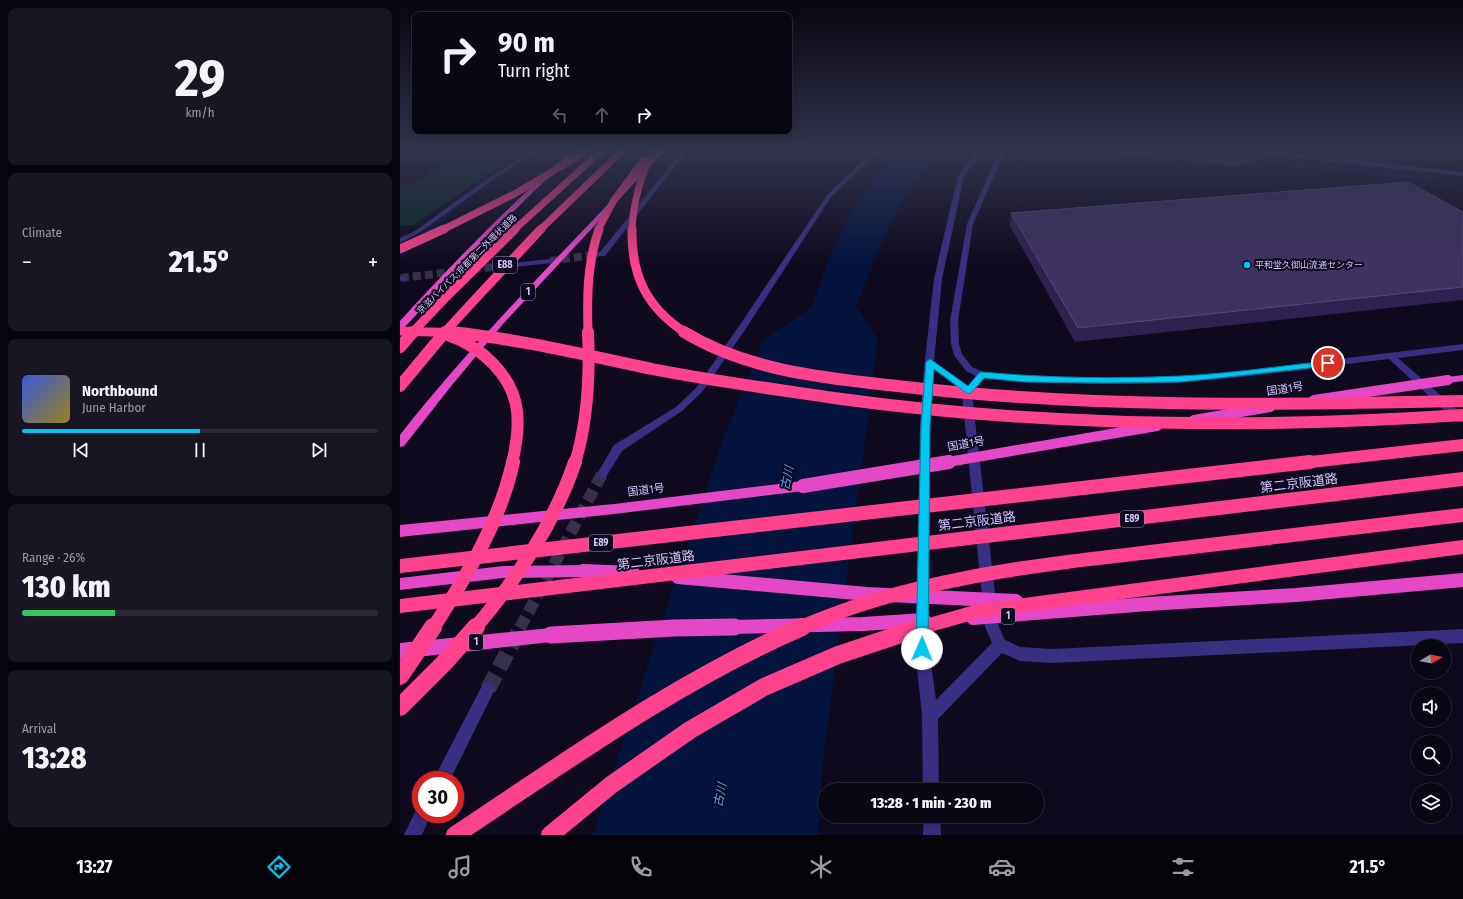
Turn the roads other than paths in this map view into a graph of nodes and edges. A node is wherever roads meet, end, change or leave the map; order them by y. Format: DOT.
graph roads {
  1 [pos="480,188"];
  2 [pos="523,188"];
  3 [pos="528,188"];
  4 [pos="533,188"];
  5 [pos="561,188"];
  6 [pos="584,188"];
  7 [pos="622,188"];
  8 [pos="628,188"];
  9 [pos="638,188"];
  10 [pos="655,188"];
  11 [pos="837,188"];
  12 [pos="959,188"];
  13 [pos="986,188"];
  14 [pos="400,241"];
  15 [pos="400,249"];
  16 [pos="593,255"];
  17 [pos="400,258"];
  18 [pos="550,261"];
  19 [pos="502,266"];
  20 [pos="400,326"];
  21 [pos="400,331"];
  22 [pos="400,347"];
  23 [pos="1463,347"];
  24 [pos="1391,356"];
  25 [pos="930,362"];
  26 [pos="982,375"];
  27 [pos="1463,378"];
  28 [pos="400,386"];
  29 [pos="968,391"];
  30 [pos="1463,401"];
  31 [pos="1463,415"];
  32 [pos="1463,420"];
  33 [pos="400,443"];
  34 [pos="1463,445"];
  35 [pos="602,474"];
  36 [pos="1463,479"];
  37 [pos="1463,515"];
  38 [pos="400,531"];
  39 [pos="1463,547"];
  40 [pos="400,566"];
  41 [pos="1463,580"];
  42 [pos="400,584"];
  43 [pos="1148,604"];
  44 [pos="400,606"];
  45 [pos="1463,636"];
  46 [pos="1000,645"];
  47 [pos="400,651"];
  48 [pos="400,676"];
  49 [pos="488,689"];
  50 [pos="400,707"];
  51 [pos="930,716"];
  52 [pos="446,771"];
  53 [pos="931,783"];
  54 [pos="418,823"];
  55 [pos="932,823"];
  56 [pos="412,835"];
  57 [pos="455,835"];
  58 [pos="550,835"];
  59 [pos="932,835"];
  1 -- 14 [label="street"];
  2 -- 15 [label="highway, bridge"];
  3 -- 17 [label="highway, bridge"];
  4 -- 20 [label="highway"];
  5 -- 22 [label="highway, 京滋バイパス;京都第二外環状道路 / E88, bridge"];
  6 -- 28 [label="highway, E88, bridge"];
  7 -- 50 [label="highway, bridge"];
  8 -- 33 [label="highway, 1"];
  9 -- 30 [label="highway, bridge"];
  10 -- 16 [label="street"];
  11 -- 35 [label="street"];
  12 -- 25 [label="street"];
  13 -- 26 [label="street"];
  18 -- 19 [label="street"];
  20 -- 48 [label="highway, bridge"];
  21 -- 31 [label="highway, bridge"];
  23 -- 24 [label="street"];
  24 -- 26 [label="street"];
  24 -- 32 [label="street"];
  25 -- 29 [label="street"];
  25 -- 51 [label="street"];
  26 -- 29 [label="street"];
  27 -- 38 [label="highway, 国道1号, bridge"];
  29 -- 46 [label="street"];
  34 -- 40 [label="highway, 第二京阪道路 / E89, bridge"];
  36 -- 44 [label="highway, 第二京阪道路 / E89, bridge"];
  37 -- 57 [label="highway, bridge"];
  39 -- 58 [label="highway, bridge"];
  41 -- 43 [label="highway, 1, bridge"];
  42 -- 43 [label="highway, bridge"];
  43 -- 47 [label="highway, 1, bridge"];
  45 -- 46 [label="street"];
  46 -- 51 [label="street"];
  49 -- 52 [label="street"];
  51 -- 53 [label="street"];
  54 -- 56 [label="street"];
  55 -- 59 [label="street"];
}
